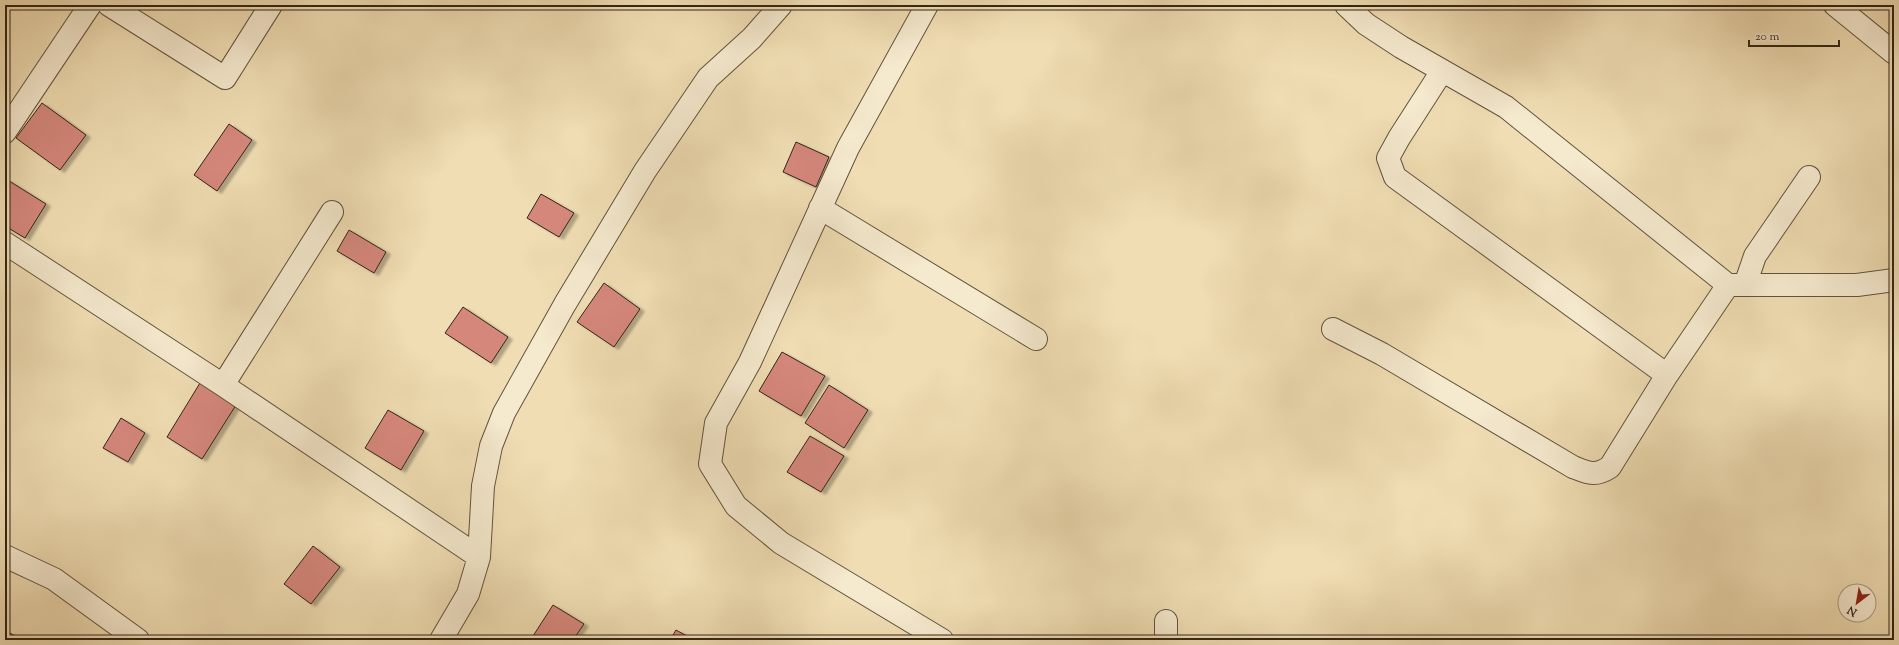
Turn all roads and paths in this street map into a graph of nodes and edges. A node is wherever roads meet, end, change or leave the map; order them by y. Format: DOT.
graph roads {
  1 [pos="90,5"];
  2 [pos="109,5"];
  3 [pos="271,5"];
  4 [pos="782,5"];
  5 [pos="927,5"];
  6 [pos="1346,5"];
  7 [pos="1835,5"];
  8 [pos="1894,53"];
  9 [pos="1442,71"];
  10 [pos="5,132"];
  11 [pos="1808,177"];
  12 [pos="820,208"];
  13 [pos="332,212"];
  14 [pos="5,243"];
  15 [pos="1894,280"];
  16 [pos="1737,285"];
  17 [pos="1333,328"];
  18 [pos="1036,339"];
  19 [pos="1667,375"];
  20 [pos="222,385"];
  21 [pos="5,556"];
  22 [pos="479,557"];
  23 [pos="138,640"];
  24 [pos="441,640"];
  25 [pos="942,640"];
  1 -- 10 [label="street"];
  2 -- 3 [label="street"];
  4 -- 22 [label="street"];
  5 -- 12 [label="street"];
  6 -- 9 [label="street"];
  7 -- 8 [label="street"];
  9 -- 16 [label="street"];
  9 -- 19 [label="street"];
  11 -- 16 [label="street"];
  12 -- 18 [label="street"];
  12 -- 25 [label="street"];
  13 -- 20 [label="street"];
  14 -- 20 [label="street"];
  15 -- 16 [label="street"];
  16 -- 19 [label="street"];
  17 -- 19 [label="street"];
  20 -- 22 [label="street"];
  21 -- 23 [label="street"];
  22 -- 24 [label="street"];
}
